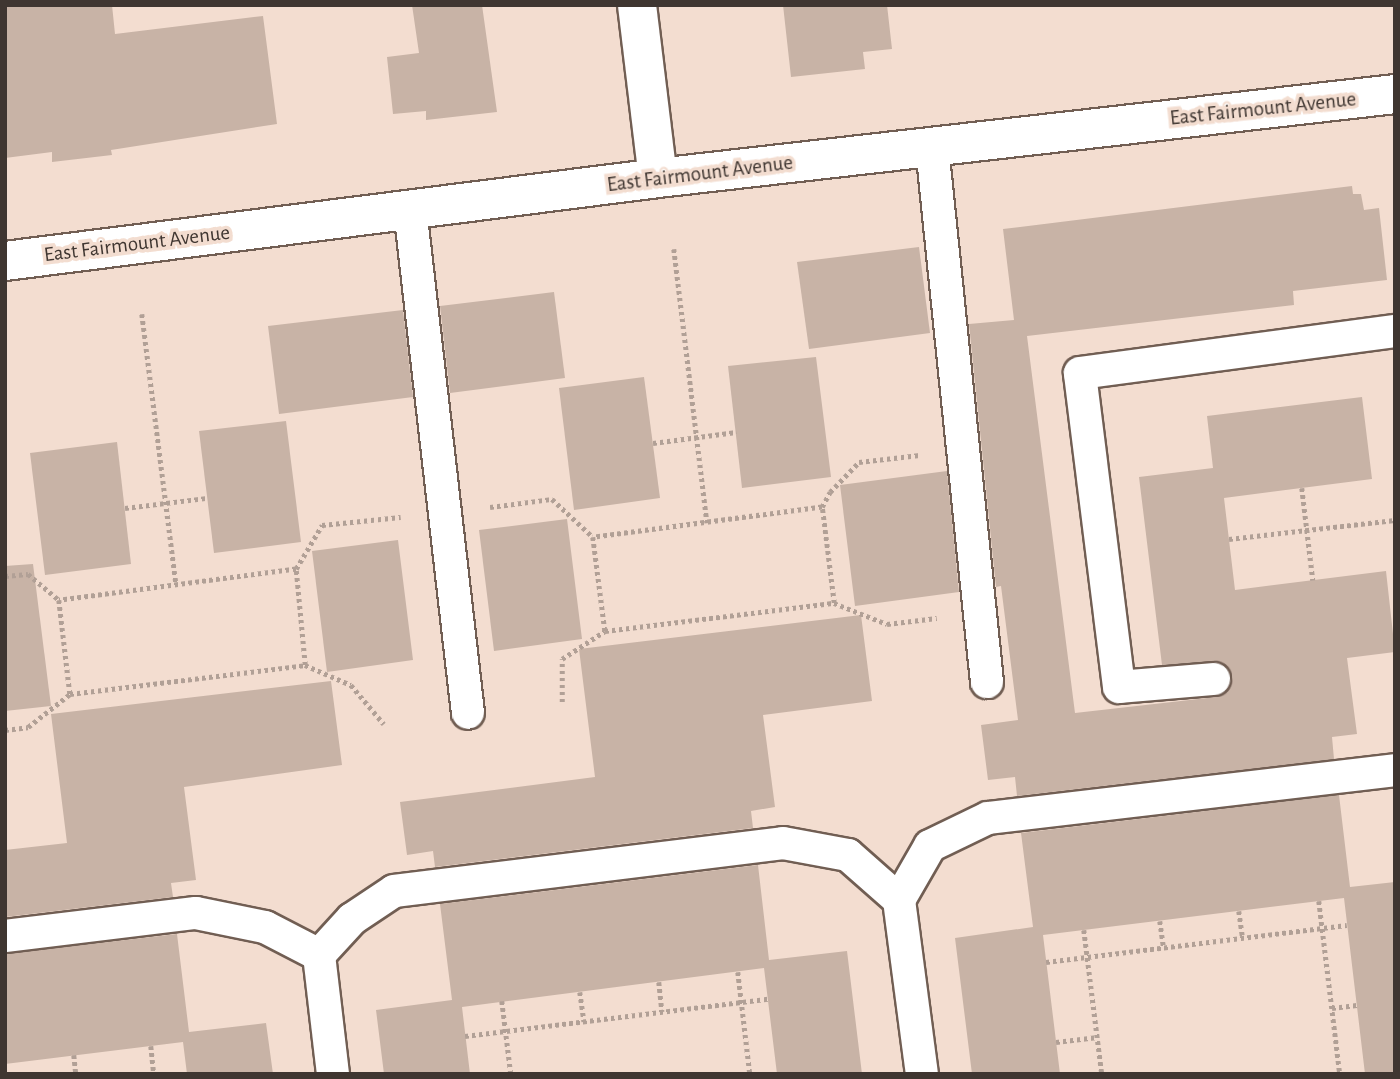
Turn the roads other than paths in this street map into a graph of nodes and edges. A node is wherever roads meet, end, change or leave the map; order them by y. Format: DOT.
graph roads {
  1 [pos="636,5"];
  2 [pos="1395,94"];
  3 [pos="932,147"];
  4 [pos="658,178"];
  5 [pos="410,209"];
  6 [pos="5,261"];
  7 [pos="1395,331"];
  8 [pos="1214,679"];
  9 [pos="987,682"];
  10 [pos="468,713"];
  11 [pos="1395,770"];
  12 [pos="899,900"];
  13 [pos="5,936"];
  14 [pos="319,955"];
  15 [pos="332,1074"];
  16 [pos="922,1074"];
  1 -- 4 [label="street"];
  2 -- 3 [label="street, East Fairmount Avenue"];
  3 -- 4 [label="street, East Fairmount Avenue"];
  3 -- 9 [label="lane"];
  4 -- 5 [label="street, East Fairmount Avenue"];
  5 -- 6 [label="street, East Fairmount Avenue"];
  5 -- 10 [label="lane"];
  7 -- 8 [label="lane"];
  11 -- 12 [label="lane"];
  12 -- 14 [label="lane"];
  12 -- 16 [label="lane"];
  13 -- 14 [label="lane"];
  14 -- 15 [label="lane"];
}
